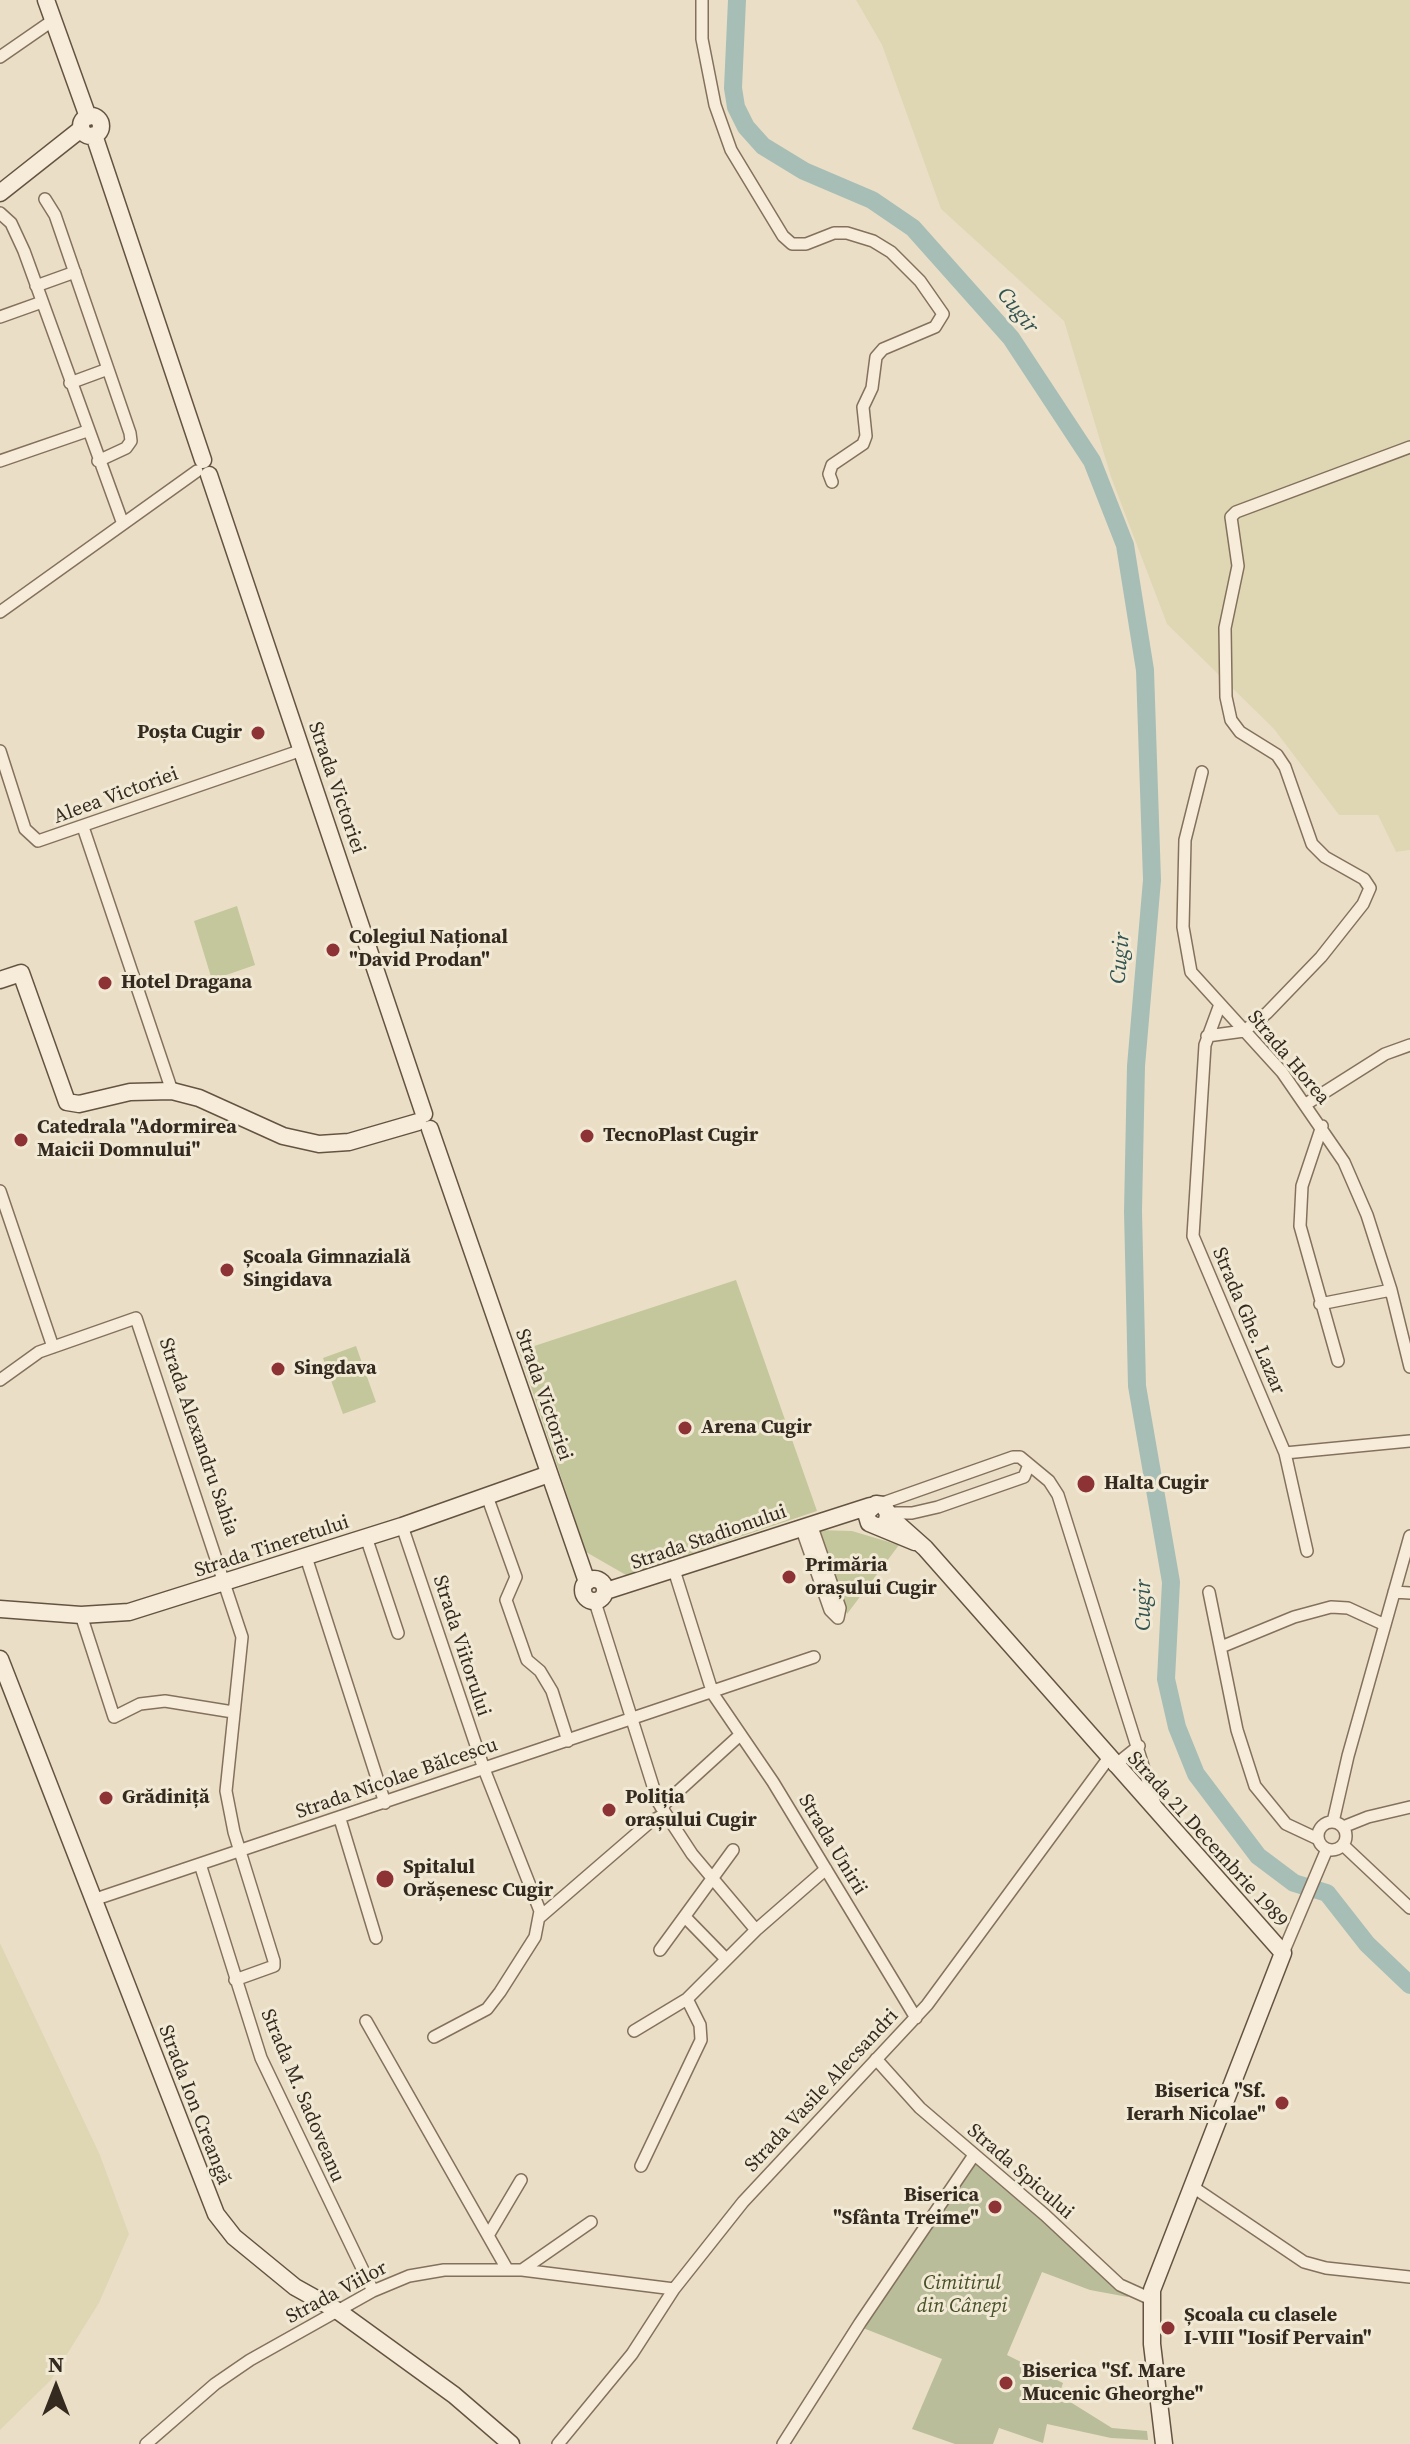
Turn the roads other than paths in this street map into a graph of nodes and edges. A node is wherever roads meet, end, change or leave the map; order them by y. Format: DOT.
graph roads {
  1 [pos="46,0"];
  2 [pos="702,0"];
  3 [pos="52,21"];
  4 [pos="0,57"];
  5 [pos="88,127"];
  6 [pos="0,193"];
  7 [pos="45,199"];
  8 [pos="0,213"];
  9 [pos="75,272"];
  10 [pos="36,286"];
  11 [pos="42,302"];
  12 [pos="0,317"];
  13 [pos="108,369"];
  14 [pos="70,383"];
  15 [pos="87,431"];
  16 [pos="1410,447"];
  17 [pos="0,461"];
  18 [pos="98,461"];
  19 [pos="203,469"];
  20 [pos="832,482"];
  21 [pos="123,524"];
  22 [pos="0,612"];
  23 [pos="302,750"];
  24 [pos="0,751"];
  25 [pos="1202,772"];
  26 [pos="83,827"];
  27 [pos="0,980"];
  28 [pos="1219,1007"];
  29 [pos="1244,1031"];
  30 [pos="1207,1036"];
  31 [pos="1410,1045"];
  32 [pos="172,1091"];
  33 [pos="1306,1104"];
  34 [pos="424,1122"];
  35 [pos="1322,1126"];
  36 [pos="0,1191"];
  37 [pos="1391,1290"];
  38 [pos="1320,1304"];
  39 [pos="53,1347"];
  40 [pos="1338,1361"];
  41 [pos="1410,1367"];
  42 [pos="0,1380"];
  43 [pos="1410,1441"];
  44 [pos="1285,1453"];
  45 [pos="1028,1467"];
  46 [pos="549,1474"];
  47 [pos="487,1496"];
  48 [pos="880,1515"];
  49 [pos="812,1524"];
  50 [pos="402,1526"];
  51 [pos="1410,1536"];
  52 [pos="366,1537"];
  53 [pos="1307,1551"];
  54 [pos="306,1557"];
  55 [pos="674,1570"];
  56 [pos="226,1582"];
  57 [pos="1209,1592"];
  58 [pos="1394,1592"];
  59 [pos="1410,1593"];
  60 [pos="600,1596"];
  61 [pos="0,1609"];
  62 [pos="835,1609"];
  63 [pos="81,1615"];
  64 [pos="1385,1625"];
  65 [pos="398,1633"];
  66 [pos="1221,1647"];
  67 [pos="814,1657"];
  68 [pos="0,1659"];
  69 [pos="713,1694"];
  70 [pos="233,1712"];
  71 [pos="632,1720"];
  72 [pos="740,1735"];
  73 [pos="568,1741"];
  74 [pos="1139,1746"];
  75 [pos="1111,1763"];
  76 [pos="484,1769"];
  77 [pos="385,1803"];
  78 [pos="1410,1807"];
  79 [pos="663,1810"];
  80 [pos="1157,1812"];
  81 [pos="340,1819"];
  82 [pos="1338,1825"];
  83 [pos="1318,1839"];
  84 [pos="1343,1845"];
  85 [pos="733,1850"];
  86 [pos="240,1851"];
  87 [pos="1325,1854"];
  88 [pos="200,1864"];
  89 [pos="826,1869"];
  90 [pos="712,1879"];
  91 [pos="93,1900"];
  92 [pos="1410,1908"];
  93 [pos="540,1914"];
  94 [pos="686,1918"];
  95 [pos="756,1930"];
  96 [pos="376,1938"];
  97 [pos="660,1950"];
  98 [pos="1283,1953"];
  99 [pos="726,1959"];
  100 [pos="235,1980"];
  101 [pos="687,1999"];
  102 [pos="916,2018"];
  103 [pos="366,2021"];
  104 [pos="634,2031"];
  105 [pos="434,2037"];
  106 [pos="876,2059"];
  107 [pos="974,2155"];
  108 [pos="641,2166"];
  109 [pos="521,2180"];
  110 [pos="1193,2187"];
  111 [pos="591,2222"];
  112 [pos="489,2234"];
  113 [pos="507,2269"];
  114 [pos="522,2270"];
  115 [pos="1410,2277"];
  116 [pos="674,2289"];
  117 [pos="373,2291"];
  118 [pos="1151,2299"];
  119 [pos="338,2311"];
  120 [pos="146,2444"];
  121 [pos="511,2444"];
  122 [pos="558,2444"];
  123 [pos="783,2444"];
  124 [pos="1164,2444"];
  1 -- 3 [label="main road, Strada Victoriei"];
  2 -- 20 [label="street"];
  3 -- 4 [label="street"];
  3 -- 5 [label="main road, Strada Victoriei"];
  5 -- 6 [label="main road"];
  5 -- 19 [label="main road, Strada Victoriei"];
  7 -- 9 [label="street"];
  8 -- 10 [label="street"];
  9 -- 10 [label="street"];
  9 -- 13 [label="street"];
  10 -- 11 [label="street"];
  11 -- 12 [label="street"];
  11 -- 14 [label="street"];
  13 -- 14 [label="street"];
  13 -- 18 [label="street"];
  14 -- 15 [label="street"];
  15 -- 17 [label="street"];
  15 -- 18 [label="street"];
  16 -- 29 [label="street"];
  18 -- 21 [label="street"];
  19 -- 21 [label="street"];
  19 -- 23 [label="main road, Strada Victoriei"];
  21 -- 22 [label="street"];
  23 -- 26 [label="street, Aleea Victoriei"];
  23 -- 34 [label="main road, Strada Victoriei"];
  24 -- 26 [label="street, Aleea Victoriei"];
  25 -- 28 [label="street, Strada Horea"];
  26 -- 32 [label="street"];
  27 -- 32 [label="main road"];
  28 -- 29 [label="street, Strada Horea"];
  28 -- 30 [label="street, Strada Ghe. Lazar"];
  29 -- 30 [label="street"];
  29 -- 33 [label="street, Strada Horea"];
  30 -- 44 [label="street, Strada Ghe. Lazar"];
  31 -- 33 [label="street"];
  32 -- 34 [label="main road"];
  33 -- 35 [label="street, Strada Horea"];
  34 -- 46 [label="main road, Strada Victoriei"];
  35 -- 37 [label="street, Strada Horea"];
  35 -- 38 [label="street"];
  36 -- 39 [label="street"];
  37 -- 38 [label="street"];
  37 -- 41 [label="street, Strada Horea"];
  38 -- 40 [label="street"];
  39 -- 42 [label="street"];
  39 -- 56 [label="street, Strada Alexandru Sahia"];
  43 -- 44 [label="street"];
  44 -- 53 [label="street, Strada Ghe. Lazar"];
  45 -- 48 [label="street, Strada Stadionului"];
  45 -- 48 [label="street"];
  45 -- 74 [label="street"];
  46 -- 47 [label="main road, Strada Tineretului"];
  46 -- 60 [label="main road, Strada Victoriei"];
  47 -- 50 [label="main road, Strada Tineretului"];
  47 -- 73 [label="street"];
  48 -- 49 [label="main road, Strada Stadionului"];
  48 -- 75 [label="main road, Strada 21 Decembrie 1989"];
  49 -- 55 [label="main road, Strada Stadionului"];
  49 -- 62 [label="street"];
  50 -- 52 [label="main road, Strada Tineretului"];
  50 -- 76 [label="street, Strada Viitorului"];
  51 -- 58 [label="street"];
  52 -- 54 [label="main road, Strada Tineretului"];
  52 -- 65 [label="street"];
  54 -- 56 [label="main road, Strada Tineretului"];
  54 -- 77 [label="street"];
  55 -- 60 [label="main road, Strada Stadionului"];
  55 -- 69 [label="street, Strada Unirii"];
  56 -- 63 [label="main road, Strada Tineretului"];
  56 -- 70 [label="street, Strada Alexandru Sahia"];
  57 -- 66 [label="street"];
  58 -- 59 [label="street"];
  58 -- 64 [label="street"];
  60 -- 71 [label="street"];
  61 -- 63 [label="main road, Strada Tineretului"];
  63 -- 70 [label="street"];
  64 -- 66 [label="street"];
  64 -- 82 [label="street"];
  66 -- 83 [label="street"];
  67 -- 69 [label="street, Strada Nicolae Bălcescu"];
  68 -- 91 [label="main road, Strada Ion Creangă"];
  69 -- 71 [label="street, Strada Nicolae Bălcescu"];
  69 -- 72 [label="street, Strada Unirii"];
  70 -- 86 [label="street, Strada Alexandru Sahia"];
  71 -- 73 [label="street, Strada Nicolae Bălcescu"];
  71 -- 79 [label="street"];
  72 -- 79 [label="street"];
  72 -- 89 [label="street, Strada Unirii"];
  73 -- 76 [label="street, Strada Nicolae Bălcescu"];
  74 -- 75 [label="street"];
  74 -- 80 [label="street"];
  75 -- 80 [label="main road, Strada 21 Decembrie 1989"];
  75 -- 102 [label="street, Strada Vasile Alecsandri"];
  76 -- 77 [label="street, Strada Nicolae Bălcescu"];
  76 -- 93 [label="street, Strada Viitorului"];
  77 -- 81 [label="street, Strada Nicolae Bălcescu"];
  78 -- 82 [label="street"];
  79 -- 90 [label="street"];
  79 -- 93 [label="street"];
  80 -- 98 [label="main road, Strada 21 Decembrie 1989"];
  81 -- 86 [label="street, Strada Nicolae Bălcescu"];
  81 -- 96 [label="street"];
  82 -- 83 [label="street"];
  82 -- 84 [label="street"];
  83 -- 87 [label="street"];
  84 -- 87 [label="street"];
  84 -- 92 [label="street"];
  85 -- 90 [label="street"];
  86 -- 88 [label="street, Strada Nicolae Bălcescu"];
  86 -- 100 [label="street, Strada Alexandru Sahia"];
  87 -- 98 [label="street"];
  88 -- 91 [label="street, Strada Nicolae Bălcescu"];
  88 -- 100 [label="street, Strada M. Sadoveanu"];
  89 -- 95 [label="street"];
  89 -- 102 [label="street, Strada Unirii"];
  90 -- 94 [label="street"];
  90 -- 95 [label="street"];
  91 -- 119 [label="main road, Strada Ion Creangă"];
  93 -- 105 [label="street"];
  94 -- 97 [label="street"];
  94 -- 99 [label="street"];
  95 -- 99 [label="street"];
  98 -- 110 [label="main road, Strada 21 Decembrie 1989"];
  99 -- 101 [label="street"];
  100 -- 117 [label="street, Strada M. Sadoveanu"];
  101 -- 104 [label="street"];
  101 -- 108 [label="street"];
  102 -- 106 [label="street, Strada Vasile Alecsandri"];
  103 -- 112 [label="street"];
  106 -- 107 [label="street, Strada Spicului"];
  106 -- 116 [label="street, Strada Vasile Alecsandri"];
  107 -- 118 [label="street, Strada Spicului"];
  107 -- 123 [label="street"];
  109 -- 112 [label="street"];
  110 -- 115 [label="street"];
  110 -- 118 [label="main road, Strada 21 Decembrie 1989"];
  111 -- 114 [label="street"];
  112 -- 113 [label="street"];
  113 -- 114 [label="street, Strada Viilor"];
  113 -- 117 [label="street, Strada Viilor"];
  114 -- 116 [label="street, Strada Viilor"];
  116 -- 122 [label="street, Strada Vasile Alecsandri"];
  117 -- 119 [label="street, Strada Viilor"];
  118 -- 124 [label="main road, Strada 21 Decembrie 1989"];
  119 -- 120 [label="street, Strada Viilor"];
  119 -- 121 [label="main road, Strada Ion Creangă"];
}
